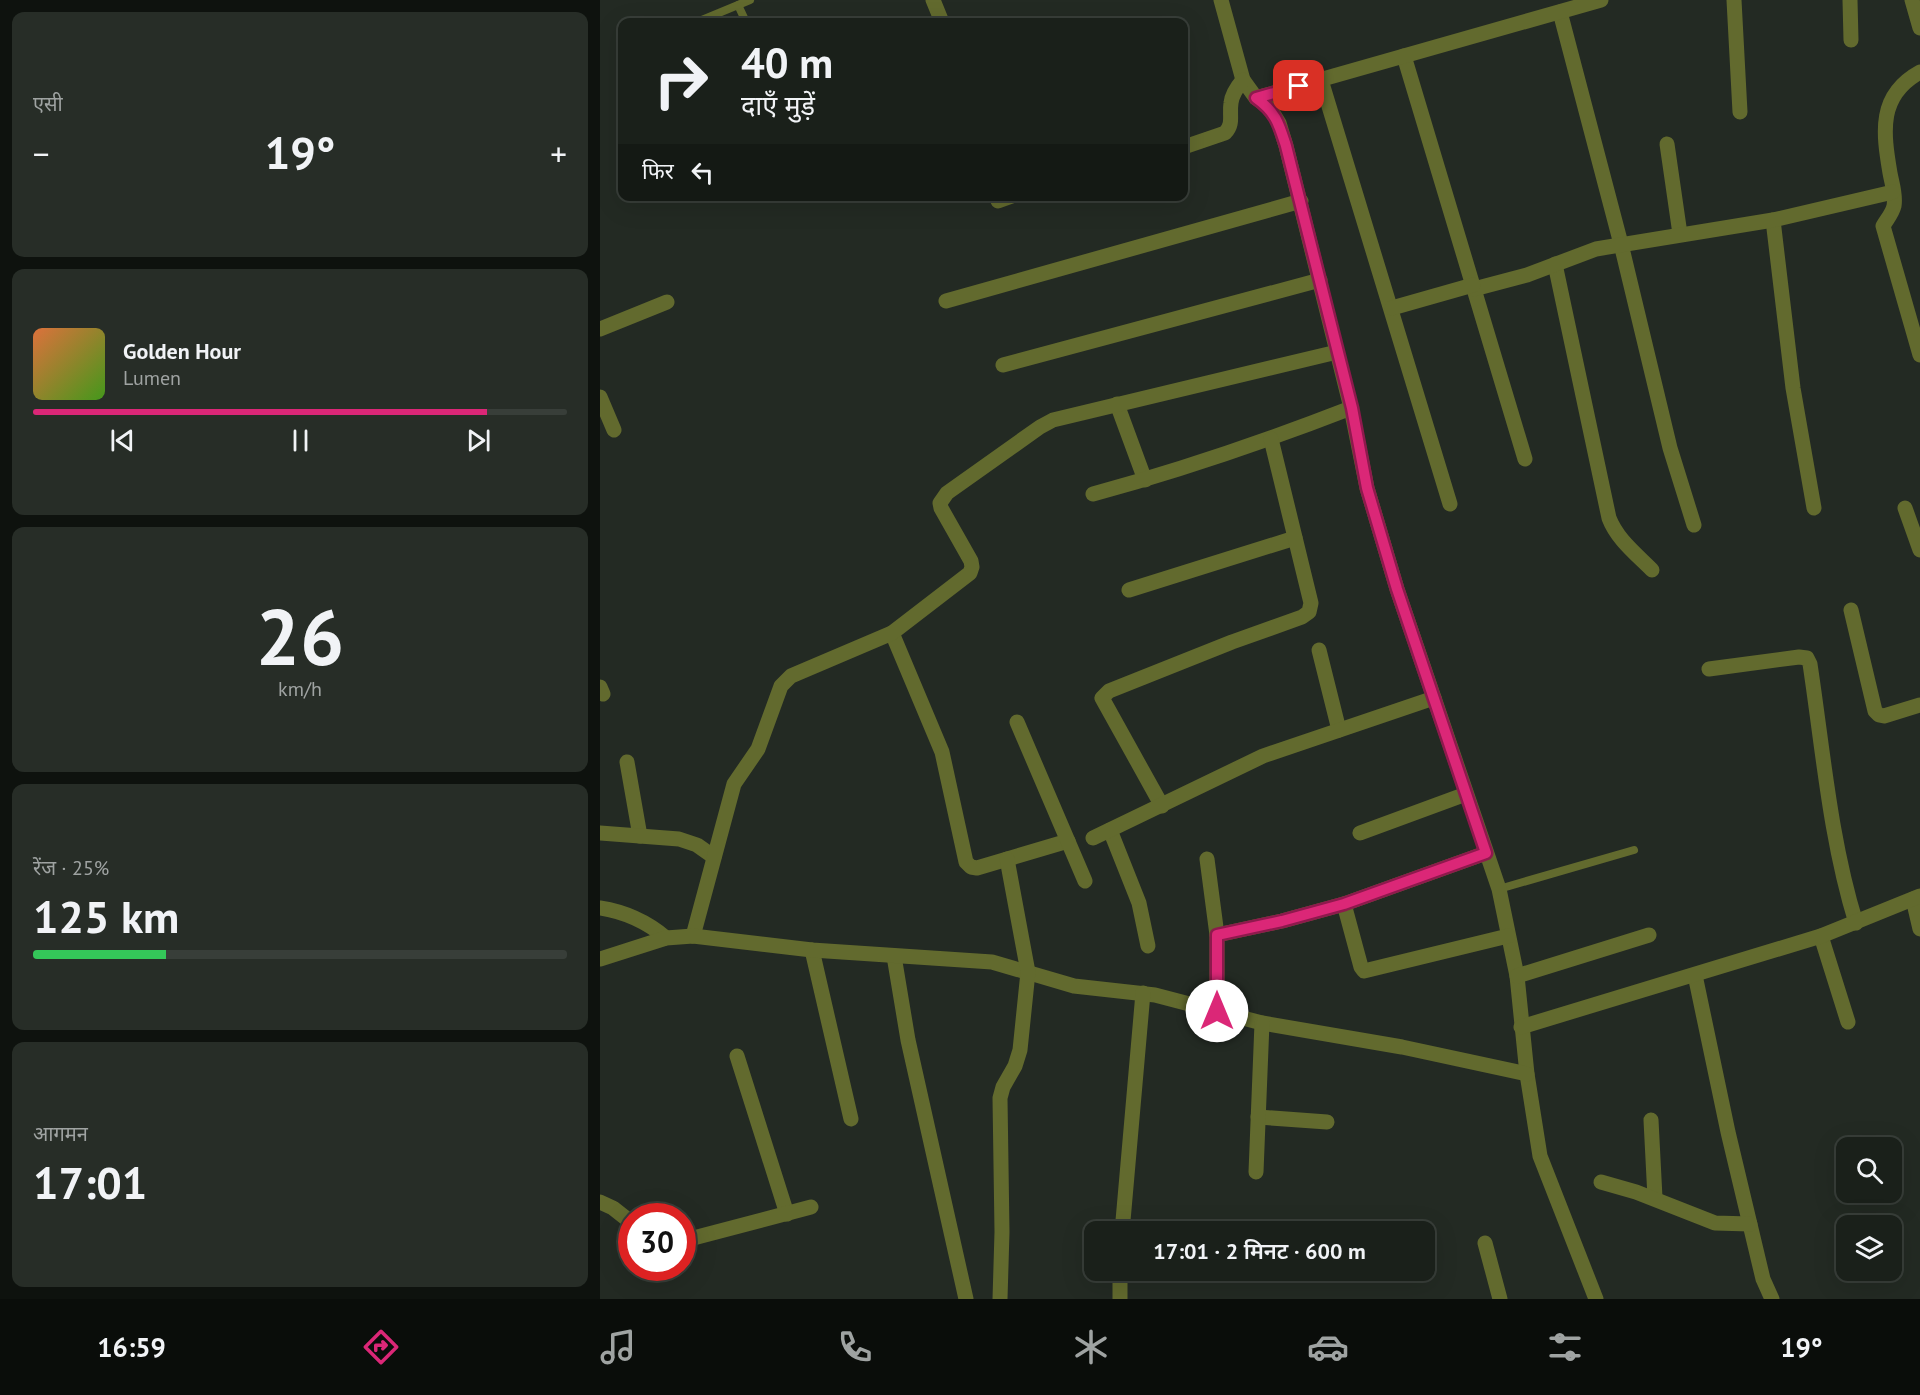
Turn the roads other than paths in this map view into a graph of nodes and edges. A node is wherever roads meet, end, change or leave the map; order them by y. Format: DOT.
graph roads {
  1 [pos="750,0"];
  2 [pos="933,0"];
  3 [pos="1221,0"];
  4 [pos="1601,0"];
  5 [pos="1734,0"];
  6 [pos="1850,0"];
  7 [pos="1912,0"];
  8 [pos="738,5"];
  9 [pos="1560,12"];
  10 [pos="707,18"];
  11 [pos="744,18"];
  12 [pos="940,18"];
  13 [pos="1920,28"];
  14 [pos="1851,40"];
  15 [pos="1404,56"];
  16 [pos="1920,72"];
  17 [pos="1243,80"];
  18 [pos="1321,80"];
  19 [pos="1256,98"];
  20 [pos="1740,112"];
  21 [pos="1667,144"];
  22 [pos="1188,146"];
  23 [pos="1893,192"];
  24 [pos="1301,201"];
  25 [pos="1773,220"];
  26 [pos="1680,234"];
  27 [pos="1621,244"];
  28 [pos="1555,264"];
  29 [pos="1320,280"];
  30 [pos="1473,287"];
  31 [pos="946,301"];
  32 [pos="667,302"];
  33 [pos="1392,308"];
  34 [pos="600,329"];
  35 [pos="1337,352"];
  36 [pos="1920,355"];
  37 [pos="1003,365"];
  38 [pos="600,398"];
  39 [pos="1117,404"];
  40 [pos="1352,408"];
  41 [pos="614,430"];
  42 [pos="1271,439"];
  43 [pos="1525,459"];
  44 [pos="1145,480"];
  45 [pos="1093,494"];
  46 [pos="1450,504"];
  47 [pos="1814,508"];
  48 [pos="1905,508"];
  49 [pos="1694,525"];
  50 [pos="1295,538"];
  51 [pos="1920,550"];
  52 [pos="1652,570"];
  53 [pos="1129,590"];
  54 [pos="1851,610"];
  55 [pos="892,633"];
  56 [pos="1319,650"];
  57 [pos="1709,669"];
  58 [pos="1434,698"];
  59 [pos="1920,705"];
  60 [pos="1017,722"];
  61 [pos="1339,730"];
  62 [pos="627,762"];
  63 [pos="1466,794"];
  64 [pos="1162,806"];
  65 [pos="1110,830"];
  66 [pos="600,833"];
  67 [pos="1360,833"];
  68 [pos="640,836"];
  69 [pos="1093,838"];
  70 [pos="1068,841"];
  71 [pos="1634,850"];
  72 [pos="1486,853"];
  73 [pos="714,857"];
  74 [pos="1007,859"];
  75 [pos="1207,859"];
  76 [pos="1085,880"];
  77 [pos="1498,890"];
  78 [pos="1916,898"];
  79 [pos="1344,904"];
  80 [pos="600,908"];
  81 [pos="1856,923"];
  82 [pos="1920,929"];
  83 [pos="1217,935"];
  84 [pos="1649,935"];
  85 [pos="693,936"];
  86 [pos="1508,936"];
  87 [pos="1821,936"];
  88 [pos="666,938"];
  89 [pos="1148,946"];
  90 [pos="812,950"];
  91 [pos="894,956"];
  92 [pos="600,959"];
  93 [pos="1028,972"];
  94 [pos="1695,975"];
  95 [pos="1517,976"];
  96 [pos="1143,993"];
  97 [pos="1217,1011"];
  98 [pos="1848,1022"];
  99 [pos="1262,1023"];
  100 [pos="1521,1027"];
  101 [pos="737,1056"];
  102 [pos="1527,1074"];
  103 [pos="1258,1117"];
  104 [pos="851,1119"];
  105 [pos="1651,1120"];
  106 [pos="1327,1122"];
  107 [pos="1256,1172"];
  108 [pos="1601,1182"];
  109 [pos="1655,1198"];
  110 [pos="600,1202"];
  111 [pos="812,1207"];
  112 [pos="618,1212"];
  113 [pos="787,1214"];
  114 [pos="1123,1221"];
  115 [pos="1750,1224"];
  116 [pos="696,1237"];
  117 [pos="1485,1243"];
  118 [pos="1120,1281"];
  119 [pos="966,1299"];
  120 [pos="1000,1299"];
  121 [pos="1120,1299"];
  122 [pos="1500,1299"];
  123 [pos="1596,1299"];
  124 [pos="1772,1299"];
  1 -- 8 [label="lane"];
  2 -- 12 [label="street"];
  3 -- 17 [label="street"];
  4 -- 9 [label="street"];
  5 -- 20 [label="street"];
  6 -- 14 [label="street"];
  7 -- 13 [label="street"];
  8 -- 10 [label="lane"];
  8 -- 11 [label="lane"];
  9 -- 15 [label="street"];
  9 -- 27 [label="street"];
  15 -- 18 [label="street"];
  15 -- 30 [label="street"];
  16 -- 23 [label="street"];
  17 -- 19 [label="street"];
  17 -- 22 [label="street"];
  18 -- 19 [label="street"];
  18 -- 33 [label="street"];
  19 -- 24 [label="street"];
  21 -- 26 [label="street"];
  23 -- 25 [label="street"];
  23 -- 36 [label="street"];
  24 -- 29 [label="street"];
  24 -- 31 [label="street"];
  25 -- 26 [label="street"];
  25 -- 47 [label="street"];
  26 -- 27 [label="street"];
  27 -- 28 [label="street"];
  27 -- 49 [label="street"];
  28 -- 30 [label="street"];
  28 -- 52 [label="street"];
  29 -- 35 [label="street"];
  29 -- 37 [label="street"];
  30 -- 33 [label="street"];
  30 -- 43 [label="street"];
  32 -- 34 [label="street"];
  33 -- 46 [label="street"];
  35 -- 39 [label="street"];
  35 -- 40 [label="street"];
  38 -- 41 [label="street"];
  39 -- 44 [label="street"];
  39 -- 55 [label="street"];
  40 -- 42 [label="street"];
  40 -- 58 [label="street"];
  42 -- 44 [label="street"];
  42 -- 50 [label="street"];
  44 -- 45 [label="street"];
  48 -- 51 [label="street"];
  50 -- 53 [label="street"];
  50 -- 64 [label="street"];
  54 -- 59 [label="street"];
  55 -- 73 [label="street"];
  55 -- 74 [label="street"];
  56 -- 61 [label="street"];
  57 -- 81 [label="street"];
  58 -- 61 [label="street"];
  58 -- 63 [label="street"];
  60 -- 70 [label="street"];
  61 -- 64 [label="street"];
  62 -- 68 [label="street"];
  63 -- 67 [label="street"];
  63 -- 72 [label="street"];
  64 -- 65 [label="street"];
  65 -- 69 [label="street"];
  65 -- 89 [label="street"];
  66 -- 68 [label="street"];
  68 -- 73 [label="street"];
  70 -- 74 [label="street"];
  70 -- 76 [label="street"];
  71 -- 77 [label="lane"];
  72 -- 77 [label="street"];
  72 -- 79 [label="street"];
  73 -- 85 [label="street"];
  74 -- 93 [label="street"];
  75 -- 83 [label="street"];
  77 -- 86 [label="street"];
  78 -- 81 [label="street"];
  78 -- 82 [label="street"];
  79 -- 83 [label="street"];
  79 -- 86 [label="street"];
  80 -- 88 [label="street"];
  81 -- 87 [label="street"];
  83 -- 97 [label="street"];
  84 -- 95 [label="street"];
  85 -- 88 [label="street"];
  85 -- 90 [label="street"];
  86 -- 95 [label="street"];
  87 -- 94 [label="street"];
  87 -- 98 [label="street"];
  88 -- 92 [label="street"];
  90 -- 91 [label="street"];
  90 -- 104 [label="street"];
  91 -- 93 [label="street"];
  91 -- 119 [label="street"];
  93 -- 96 [label="street"];
  93 -- 120 [label="street"];
  94 -- 100 [label="street"];
  94 -- 115 [label="street"];
  95 -- 100 [label="street"];
  96 -- 97 [label="street"];
  96 -- 114 [label="street"];
  97 -- 99 [label="street"];
  99 -- 102 [label="street"];
  99 -- 103 [label="street"];
  100 -- 102 [label="street"];
  101 -- 113 [label="street"];
  102 -- 123 [label="street"];
  103 -- 106 [label="street"];
  103 -- 107 [label="street"];
  105 -- 109 [label="street"];
  108 -- 109 [label="street"];
  109 -- 115 [label="street"];
  110 -- 112 [label="street"];
  111 -- 113 [label="street"];
  113 -- 116 [label="street"];
  115 -- 124 [label="street"];
  117 -- 122 [label="street"];
  118 -- 121 [label="street"];
}
